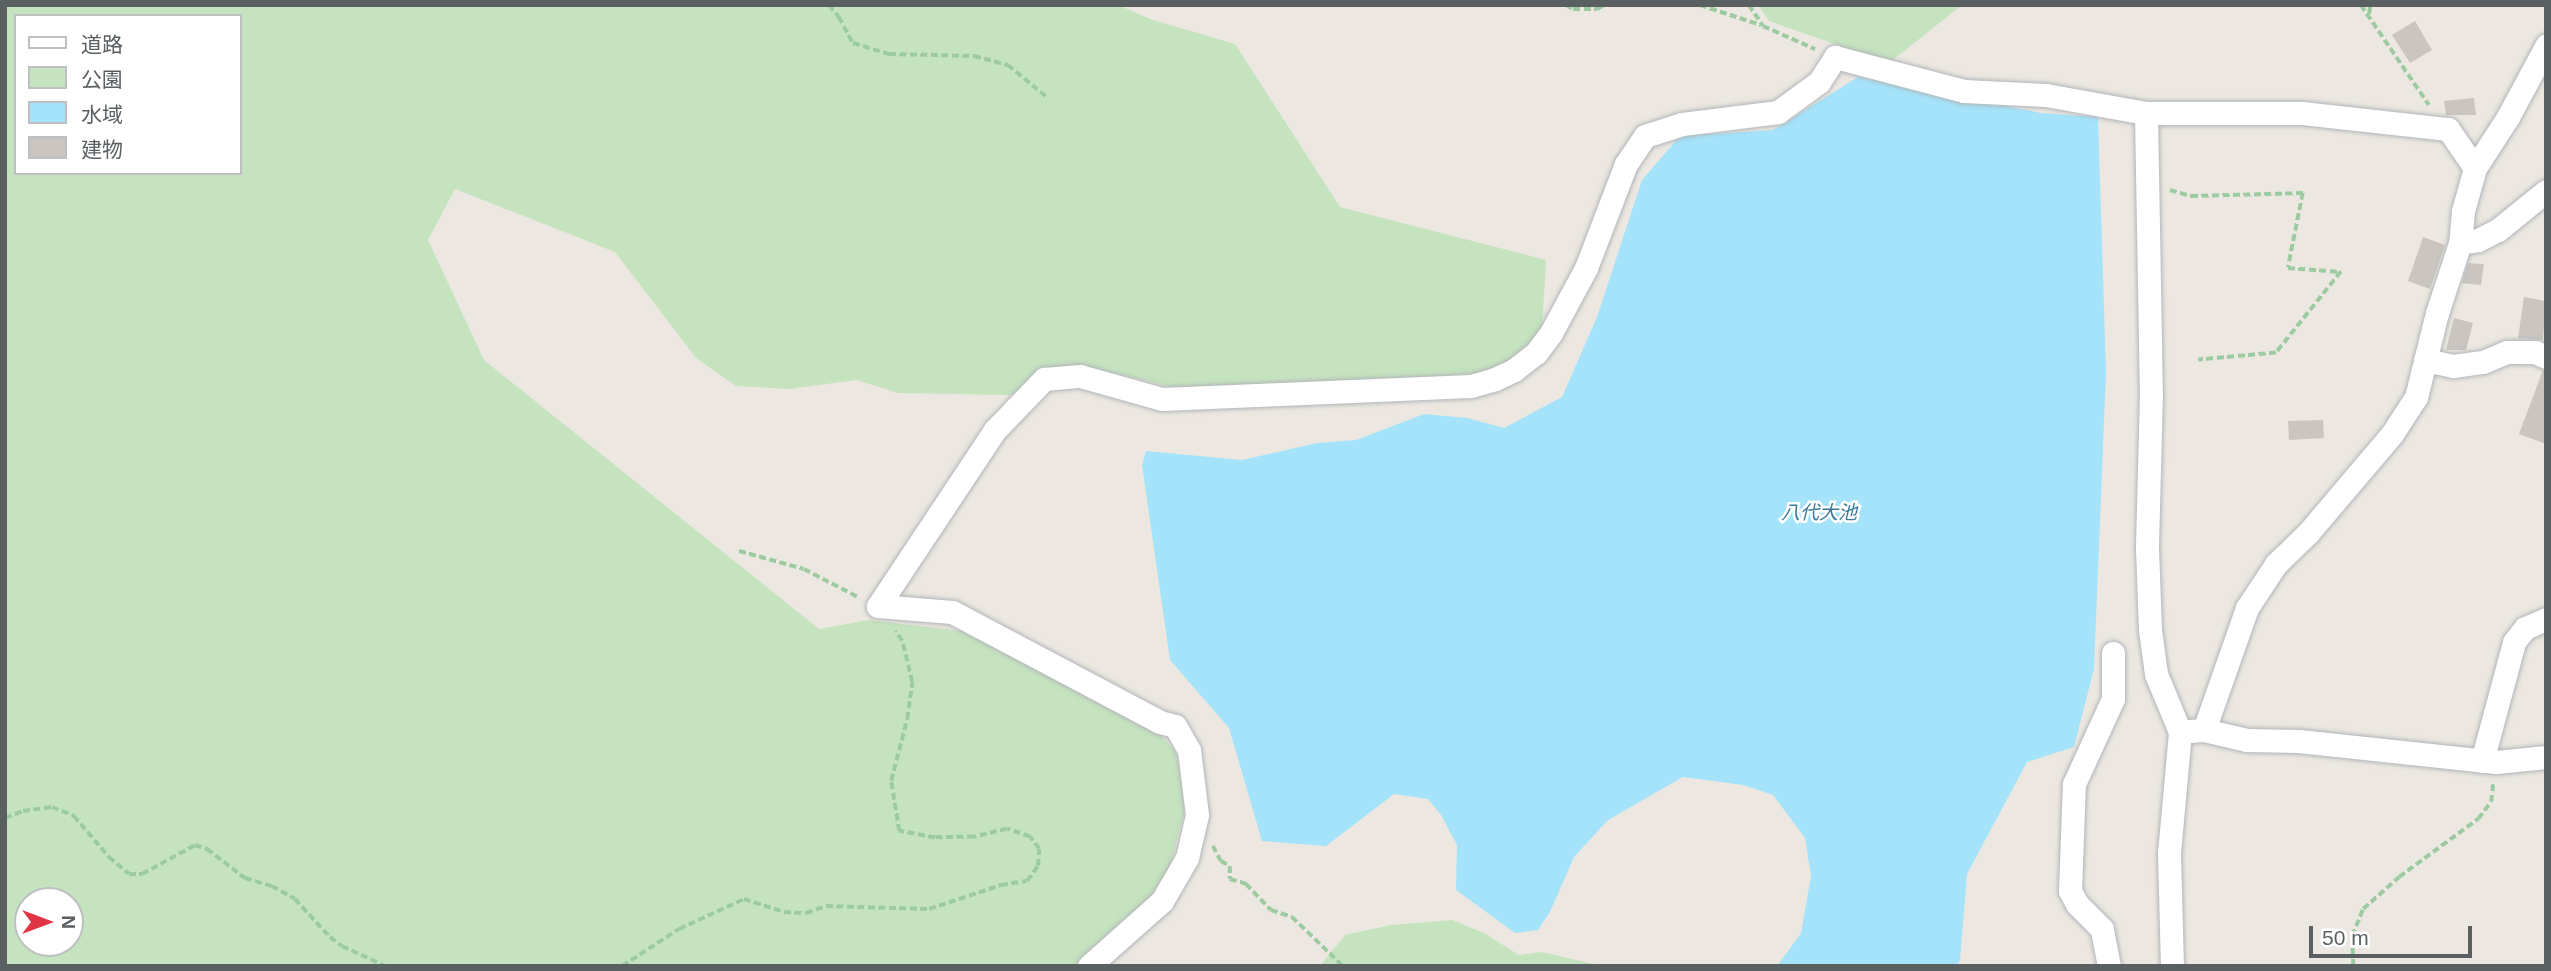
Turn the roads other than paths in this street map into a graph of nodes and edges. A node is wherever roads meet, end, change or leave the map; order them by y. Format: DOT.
graph roads {
  1 [pos="2546,46"];
  2 [pos="2146,113"];
  3 [pos="2475,168"];
  4 [pos="2546,191"];
  5 [pos="2460,243"];
  6 [pos="2546,356"];
  7 [pos="2425,360"];
  8 [pos="2546,620"];
  9 [pos="2113,653"];
  10 [pos="2204,730"];
  11 [pos="2180,732"];
  12 [pos="2546,757"];
  13 [pos="2489,762"];
  14 [pos="1089,966"];
  15 [pos="2109,966"];
  16 [pos="2172,966"];
  1 -- 3 [label="street"];
  2 -- 3 [label="street"];
  2 -- 11 [label="street"];
  2 -- 14 [label="street"];
  3 -- 5 [label="street"];
  4 -- 5 [label="street"];
  5 -- 7 [label="street"];
  6 -- 7 [label="street"];
  7 -- 10 [label="street"];
  8 -- 13 [label="street"];
  9 -- 15 [label="street"];
  10 -- 11 [label="street"];
  10 -- 13 [label="street"];
  11 -- 16 [label="street"];
  12 -- 13 [label="street"];
}
